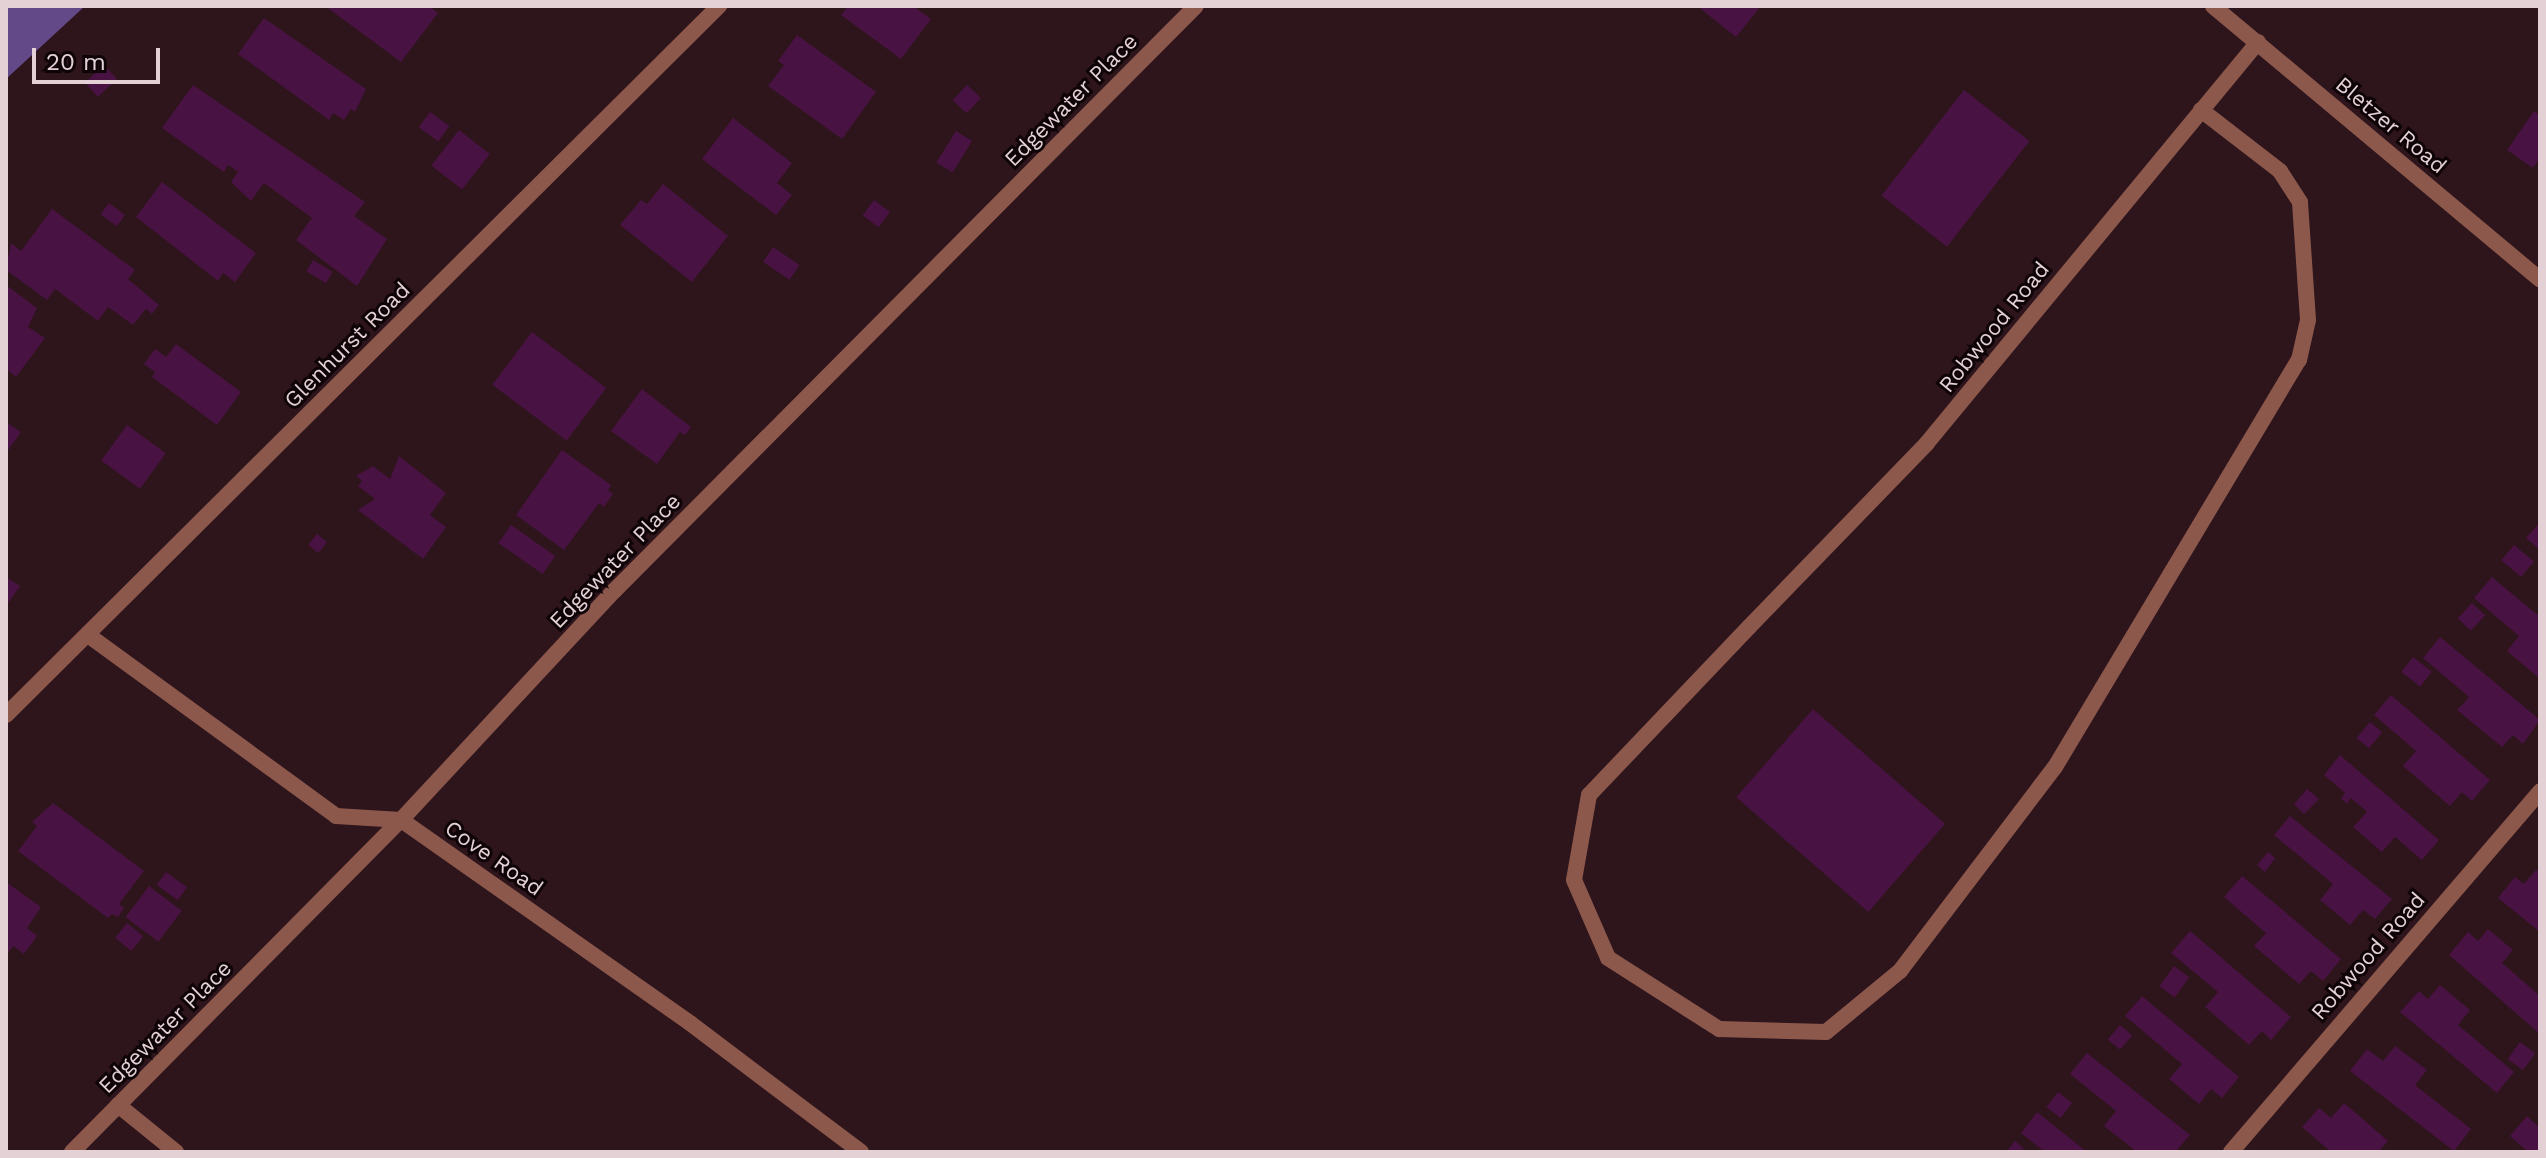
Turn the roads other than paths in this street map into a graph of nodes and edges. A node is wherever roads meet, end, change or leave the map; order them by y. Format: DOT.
graph roads {
  1 [pos="719,6"];
  2 [pos="1196,6"];
  3 [pos="2213,6"];
  4 [pos="2258,42"];
  5 [pos="2201,110"];
  6 [pos="2540,279"];
  7 [pos="88,635"];
  8 [pos="6,715"];
  9 [pos="2540,791"];
  10 [pos="401,820"];
  11 [pos="118,1105"];
  12 [pos="72,1152"];
  13 [pos="176,1152"];
  14 [pos="861,1152"];
  15 [pos="2231,1152"];
  1 -- 7 [label="street, Glenhurst Road"];
  2 -- 10 [label="street, Edgewater Place"];
  3 -- 4 [label="street, Bletzer Road"];
  4 -- 5 [label="street, Robwood Road"];
  4 -- 6 [label="street, Bletzer Road"];
  5 -- 5 [label="street, Robwood Road"];
  7 -- 8 [label="street, Glenhurst Road"];
  7 -- 10 [label="street"];
  9 -- 15 [label="street, Robwood Road"];
  10 -- 11 [label="street, Edgewater Place"];
  10 -- 14 [label="street, Cove Road"];
  11 -- 12 [label="street, Edgewater Place"];
  11 -- 13 [label="street"];
}
